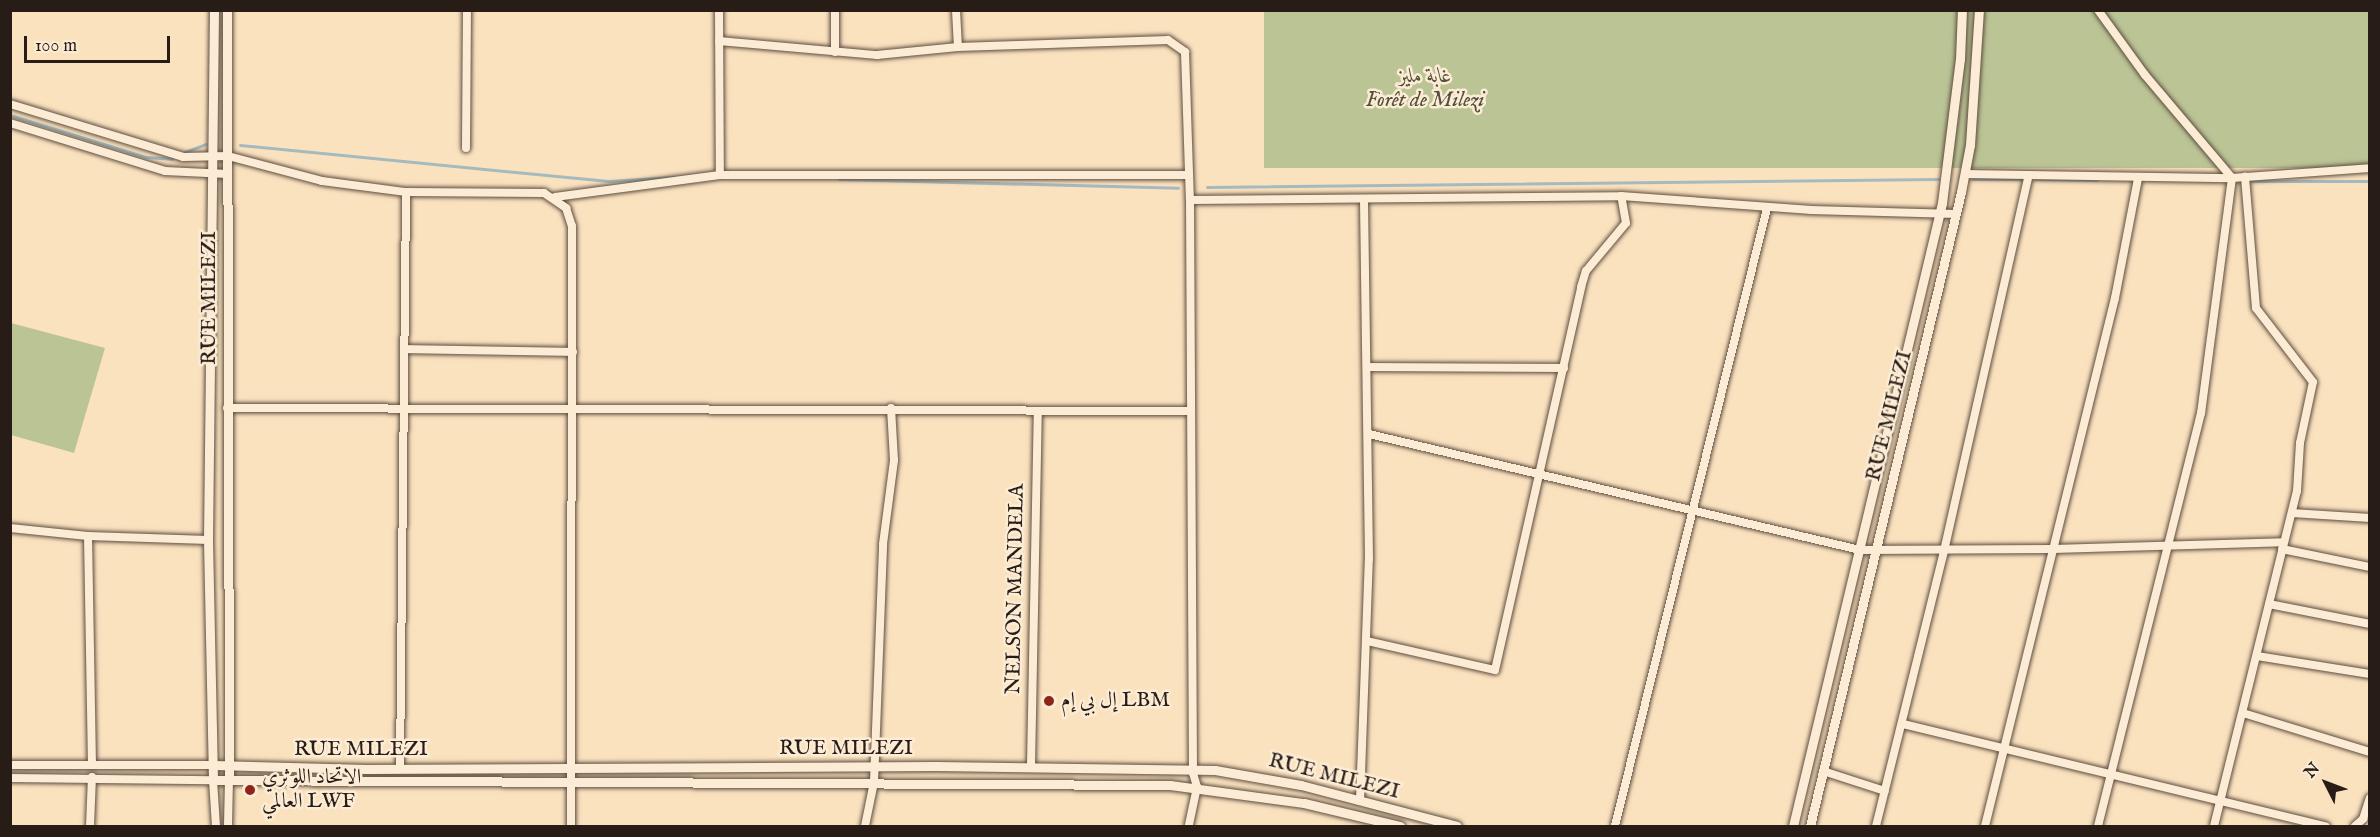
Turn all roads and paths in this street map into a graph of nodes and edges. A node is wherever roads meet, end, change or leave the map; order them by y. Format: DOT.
graph roads {
  1 [pos="214,10"];
  2 [pos="227,10"];
  3 [pos="467,10"];
  4 [pos="719,10"];
  5 [pos="835,10"];
  6 [pos="956,10"];
  7 [pos="1962,10"];
  8 [pos="1979,10"];
  9 [pos="2098,10"];
  10 [pos="719,41"];
  11 [pos="958,47"];
  12 [pos="836,52"];
  13 [pos="10,104"];
  14 [pos="10,123"];
  15 [pos="465,148"];
  16 [pos="211,155"];
  17 [pos="228,156"];
  18 [pos="2370,168"];
  19 [pos="210,173"];
  20 [pos="228,174"];
  21 [pos="1965,174"];
  22 [pos="720,175"];
  23 [pos="1189,175"];
  24 [pos="2029,175"];
  25 [pos="2245,176"];
  26 [pos="2139,177"];
  27 [pos="2232,178"];
  28 [pos="405,192"];
  29 [pos="1621,196"];
  30 [pos="555,197"];
  31 [pos="1364,199"];
  32 [pos="1190,200"];
  33 [pos="1767,208"];
  34 [pos="1940,213"];
  35 [pos="1956,214"];
  36 [pos="404,349"];
  37 [pos="573,352"];
  38 [pos="1368,367"];
  39 [pos="1564,368"];
  40 [pos="402,407"];
  41 [pos="227,408"];
  42 [pos="891,408"];
  43 [pos="574,410"];
  44 [pos="1190,411"];
  45 [pos="1038,412"];
  46 [pos="1368,434"];
  47 [pos="1540,473"];
  48 [pos="1691,512"];
  49 [pos="2292,513"];
  50 [pos="2370,518"];
  51 [pos="10,528"];
  52 [pos="88,536"];
  53 [pos="208,540"];
  54 [pos="2282,545"];
  55 [pos="2168,546"];
  56 [pos="2053,549"];
  57 [pos="1860,550"];
  58 [pos="1944,551"];
  59 [pos="1876,552"];
  60 [pos="2370,567"];
  61 [pos="2269,604"];
  62 [pos="2370,624"];
  63 [pos="1366,641"];
  64 [pos="2257,656"];
  65 [pos="2370,674"];
  66 [pos="2243,713"];
  67 [pos="1903,724"];
  68 [pos="2005,749"];
  69 [pos="2370,752"];
  70 [pos="92,764"];
  71 [pos="10,765"];
  72 [pos="214,765"];
  73 [pos="229,765"];
  74 [pos="1031,766"];
  75 [pos="400,768"];
  76 [pos="875,768"];
  77 [pos="570,769"];
  78 [pos="1193,769"];
  79 [pos="1823,771"];
  80 [pos="2111,774"];
  81 [pos="92,777"];
  82 [pos="10,778"];
  83 [pos="213,780"];
  84 [pos="229,780"];
  85 [pos="874,782"];
  86 [pos="571,784"];
  87 [pos="1197,787"];
  88 [pos="1886,791"];
  89 [pos="2370,798"];
  90 [pos="1360,801"];
  91 [pos="2220,801"];
  92 [pos="90,826"];
  93 [pos="216,826"];
  94 [pos="228,826"];
  95 [pos="571,826"];
  96 [pos="865,826"];
  97 [pos="1189,826"];
  98 [pos="1400,826"];
  99 [pos="1457,826"];
  100 [pos="1616,826"];
  101 [pos="1793,826"];
  102 [pos="1810,826"];
  103 [pos="1876,826"];
  104 [pos="1985,826"];
  105 [pos="2098,826"];
  106 [pos="2214,826"];
  107 [pos="2326,826"];
  108 [pos="2355,826"];
  1 -- 16 [label="street, RUE MILEZI"];
  2 -- 17 [label="street, RUE MILEZI"];
  3 -- 15 [label="street"];
  4 -- 10 [label="street"];
  5 -- 12 [label="street"];
  6 -- 11 [label="street"];
  7 -- 34 [label="street, RUE MILEZI"];
  8 -- 21 [label="street, RUE MILEZI"];
  9 -- 27 [label="street"];
  10 -- 12 [label="street"];
  10 -- 22 [label="street"];
  11 -- 12 [label="street"];
  11 -- 23 [label="street"];
  13 -- 16 [label="street"];
  14 -- 19 [label="street"];
  16 -- 17 [label="street"];
  16 -- 19 [label="street, RUE MILEZI"];
  17 -- 20 [label="street, RUE MILEZI"];
  17 -- 28 [label="street"];
  18 -- 25 [label="street"];
  19 -- 20 [label="street"];
  19 -- 53 [label="street, RUE MILEZI"];
  20 -- 41 [label="street, RUE MILEZI"];
  21 -- 24 [label="street"];
  21 -- 35 [label="street, RUE MILEZI"];
  22 -- 23 [label="street"];
  22 -- 30 [label="street"];
  23 -- 32 [label="street"];
  24 -- 26 [label="street"];
  24 -- 58 [label="street"];
  25 -- 27 [label="street"];
  25 -- 49 [label="street"];
  26 -- 27 [label="street"];
  26 -- 56 [label="street"];
  27 -- 55 [label="street"];
  28 -- 30 [label="street"];
  28 -- 36 [label="street"];
  29 -- 31 [label="street"];
  29 -- 33 [label="street"];
  29 -- 39 [label="street"];
  30 -- 37 [label="street"];
  31 -- 32 [label="street"];
  31 -- 38 [label="street"];
  32 -- 44 [label="street"];
  33 -- 34 [label="street"];
  33 -- 48 [label="street"];
  34 -- 35 [label="street"];
  34 -- 57 [label="street, RUE MILEZI"];
  35 -- 59 [label="street, RUE MILEZI"];
  36 -- 37 [label="street"];
  36 -- 40 [label="street"];
  37 -- 43 [label="street"];
  38 -- 39 [label="street"];
  38 -- 46 [label="street"];
  39 -- 47 [label="street"];
  40 -- 41 [label="street"];
  40 -- 43 [label="street"];
  40 -- 75 [label="street"];
  41 -- 73 [label="street, RUE MILEZI"];
  42 -- 43 [label="street"];
  42 -- 45 [label="street"];
  42 -- 76 [label="street"];
  43 -- 77 [label="street"];
  44 -- 45 [label="street"];
  44 -- 78 [label="street"];
  45 -- 74 [label="street, NELSON MANDELA"];
  46 -- 47 [label="street"];
  46 -- 63 [label="street"];
  47 -- 48 [label="street"];
  47 -- 63 [label="street"];
  48 -- 57 [label="street"];
  48 -- 100 [label="street"];
  49 -- 50 [label="street"];
  49 -- 54 [label="street"];
  51 -- 52 [label="street"];
  52 -- 53 [label="street"];
  52 -- 70 [label="street"];
  53 -- 72 [label="street, RUE MILEZI"];
  54 -- 55 [label="street"];
  54 -- 60 [label="street"];
  54 -- 61 [label="street"];
  55 -- 56 [label="street"];
  55 -- 80 [label="street"];
  56 -- 58 [label="street"];
  56 -- 68 [label="street"];
  57 -- 59 [label="street"];
  57 -- 101 [label="street, RUE MILEZI"];
  58 -- 59 [label="street"];
  58 -- 67 [label="street"];
  59 -- 79 [label="street, RUE MILEZI"];
  61 -- 62 [label="street"];
  61 -- 64 [label="street"];
  63 -- 90 [label="street"];
  64 -- 65 [label="street"];
  64 -- 66 [label="street"];
  66 -- 69 [label="street"];
  66 -- 91 [label="street"];
  67 -- 68 [label="street"];
  67 -- 88 [label="street"];
  68 -- 80 [label="street"];
  68 -- 104 [label="street"];
  70 -- 71 [label="street"];
  70 -- 72 [label="street"];
  72 -- 73 [label="street, RUE MILEZI"];
  72 -- 83 [label="street, RUE MILEZI"];
  73 -- 75 [label="street, RUE MILEZI"];
  73 -- 84 [label="street, RUE MILEZI"];
  74 -- 76 [label="street, RUE MILEZI"];
  74 -- 78 [label="street, RUE MILEZI"];
  75 -- 77 [label="street, RUE MILEZI"];
  76 -- 77 [label="street, RUE MILEZI"];
  76 -- 85 [label="street"];
  77 -- 86 [label="street"];
  78 -- 87 [label="street"];
  78 -- 90 [label="street, RUE MILEZI"];
  79 -- 88 [label="street"];
  79 -- 102 [label="street, RUE MILEZI"];
  80 -- 91 [label="street"];
  80 -- 105 [label="street"];
  81 -- 82 [label="street"];
  81 -- 83 [label="street"];
  81 -- 92 [label="street"];
  83 -- 84 [label="street, RUE MILEZI"];
  83 -- 93 [label="street"];
  84 -- 86 [label="street, RUE MILEZI"];
  84 -- 94 [label="street"];
  85 -- 86 [label="street, RUE MILEZI"];
  85 -- 87 [label="street, RUE MILEZI"];
  85 -- 96 [label="street"];
  86 -- 95 [label="street"];
  87 -- 97 [label="street"];
  87 -- 98 [label="street, RUE MILEZI"];
  88 -- 103 [label="street"];
  89 -- 108 [label="street"];
  90 -- 99 [label="street, RUE MILEZI"];
  91 -- 106 [label="street"];
  91 -- 107 [label="street"];
}
